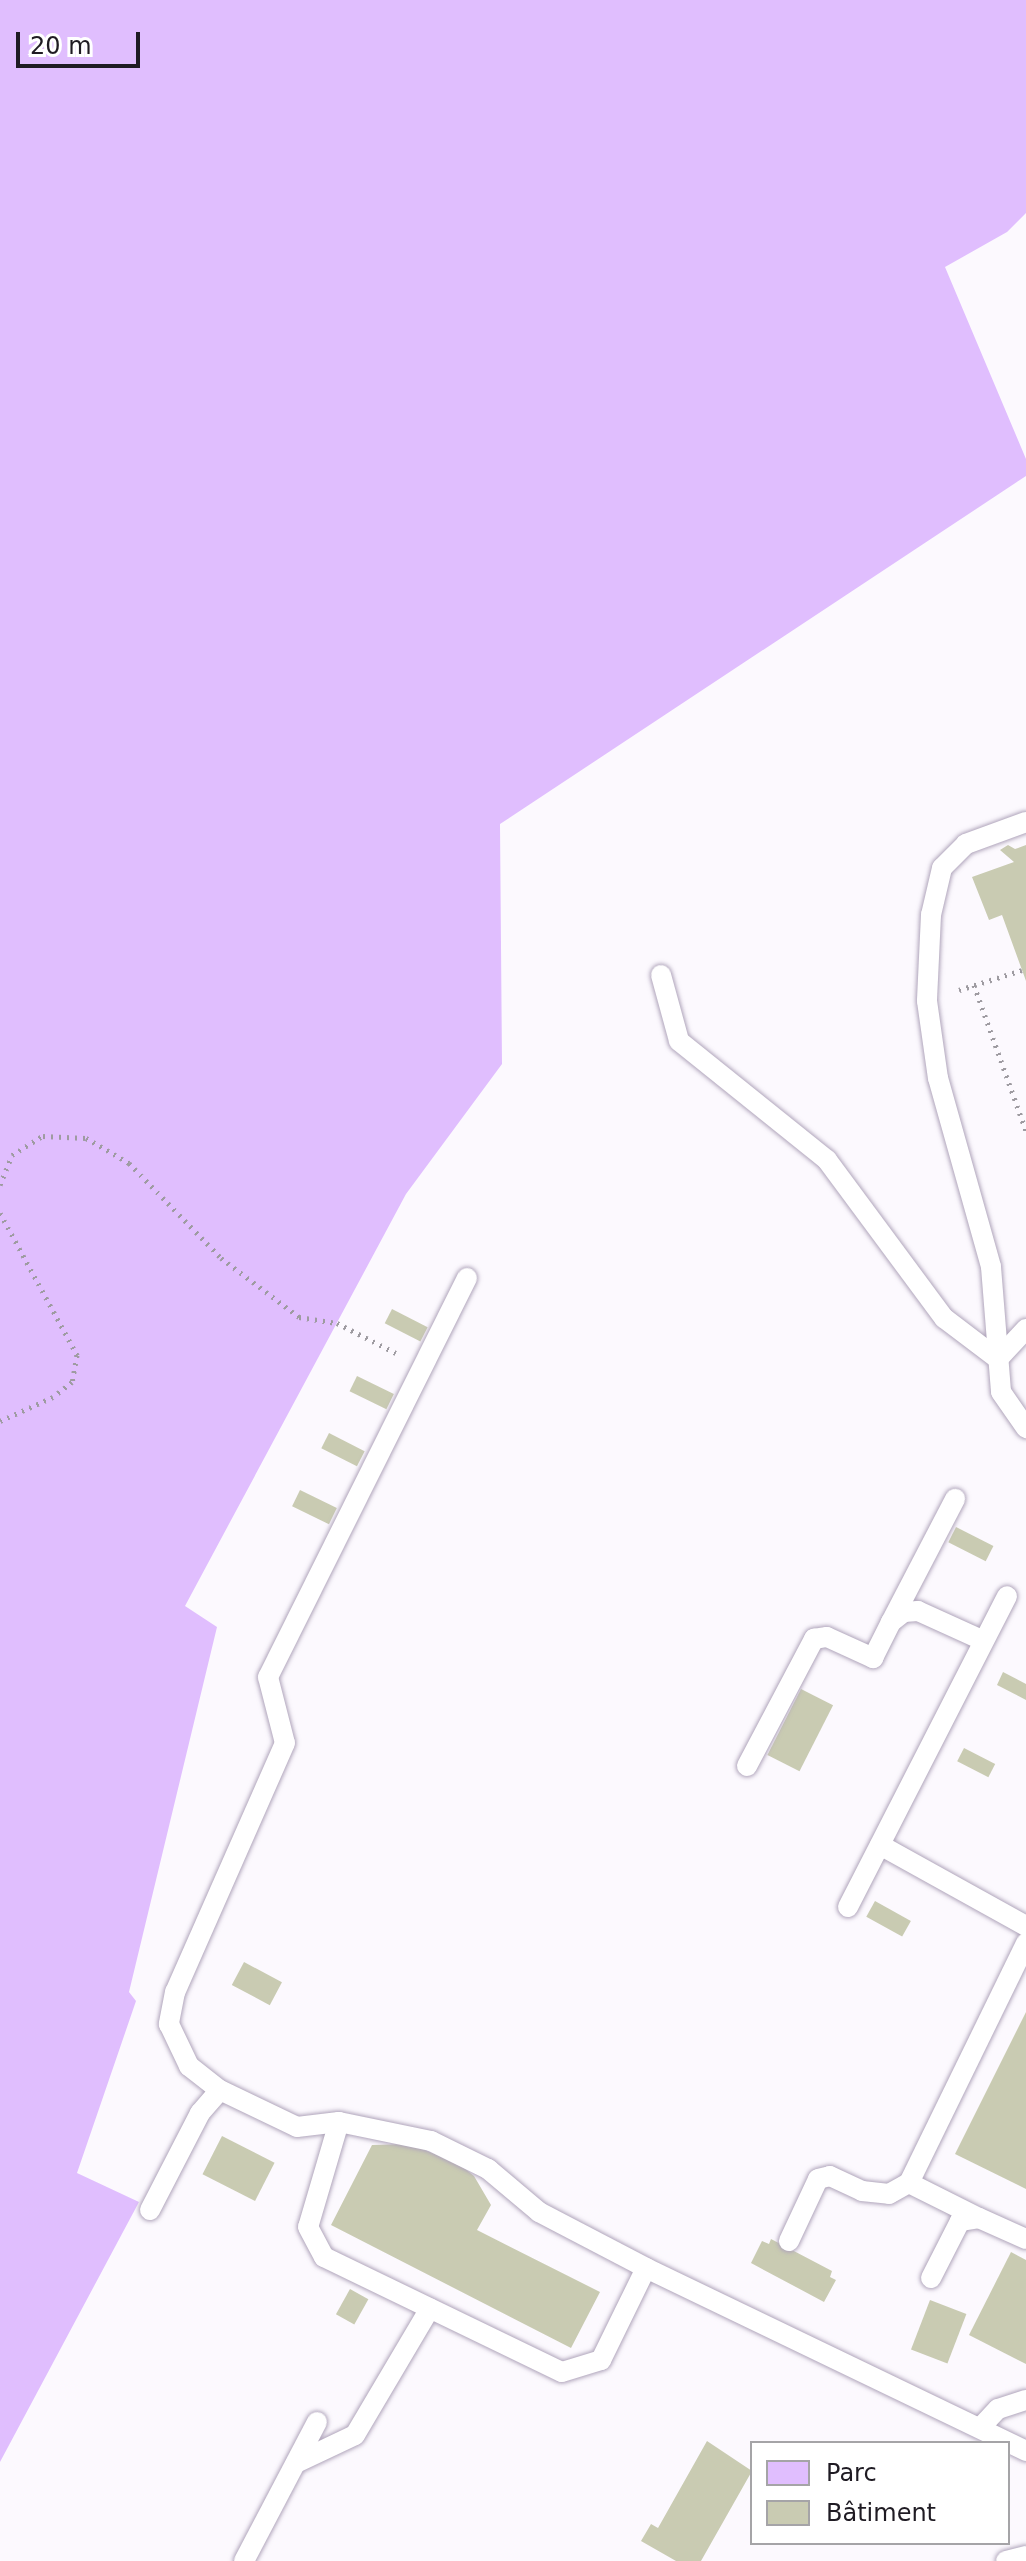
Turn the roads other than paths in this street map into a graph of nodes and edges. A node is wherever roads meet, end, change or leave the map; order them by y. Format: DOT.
graph roads {
  1 [pos="1026,822"];
  2 [pos="661,975"];
  3 [pos="467,1278"];
  4 [pos="1026,1329"];
  5 [pos="998,1359"];
  6 [pos="1026,1428"];
  7 [pos="955,1499"];
  8 [pos="1007,1596"];
  9 [pos="891,1622"];
  10 [pos="984,1641"];
  11 [pos="747,1766"];
  12 [pos="880,1845"];
  13 [pos="848,1907"];
  14 [pos="1026,1926"];
  15 [pos="1026,1943"];
  16 [pos="220,2090"];
  17 [pos="339,2122"];
  18 [pos="909,2183"];
  19 [pos="150,2210"];
  20 [pos="979,2218"];
  21 [pos="1026,2239"];
  22 [pos="789,2241"];
  23 [pos="646,2268"];
  24 [pos="931,2278"];
  25 [pos="430,2308"];
  26 [pos="1026,2400"];
  27 [pos="317,2422"];
  28 [pos="980,2428"];
  29 [pos="1006,2441"];
  30 [pos="296,2463"];
  31 [pos="1026,2556"];
  32 [pos="244,2561"];
  33 [pos="1006,2561"];
  1 -- 5 [label="lane"];
  2 -- 5 [label="lane"];
  3 -- 16 [label="lane"];
  4 -- 5 [label="lane"];
  5 -- 6 [label="lane"];
  7 -- 9 [label="lane"];
  8 -- 10 [label="lane"];
  9 -- 10 [label="lane"];
  9 -- 11 [label="lane"];
  10 -- 12 [label="lane"];
  12 -- 13 [label="lane"];
  12 -- 14 [label="lane"];
  15 -- 18 [label="lane"];
  16 -- 17 [label="lane"];
  16 -- 19 [label="lane"];
  17 -- 23 [label="lane"];
  17 -- 25 [label="lane"];
  18 -- 20 [label="lane"];
  18 -- 22 [label="lane"];
  20 -- 21 [label="lane"];
  20 -- 24 [label="lane"];
  23 -- 25 [label="lane"];
  23 -- 28 [label="lane"];
  25 -- 30 [label="lane"];
  26 -- 28 [label="lane"];
  27 -- 30 [label="lane"];
  28 -- 29 [label="lane"];
  30 -- 32 [label="lane"];
  31 -- 33 [label="lane"];
}
